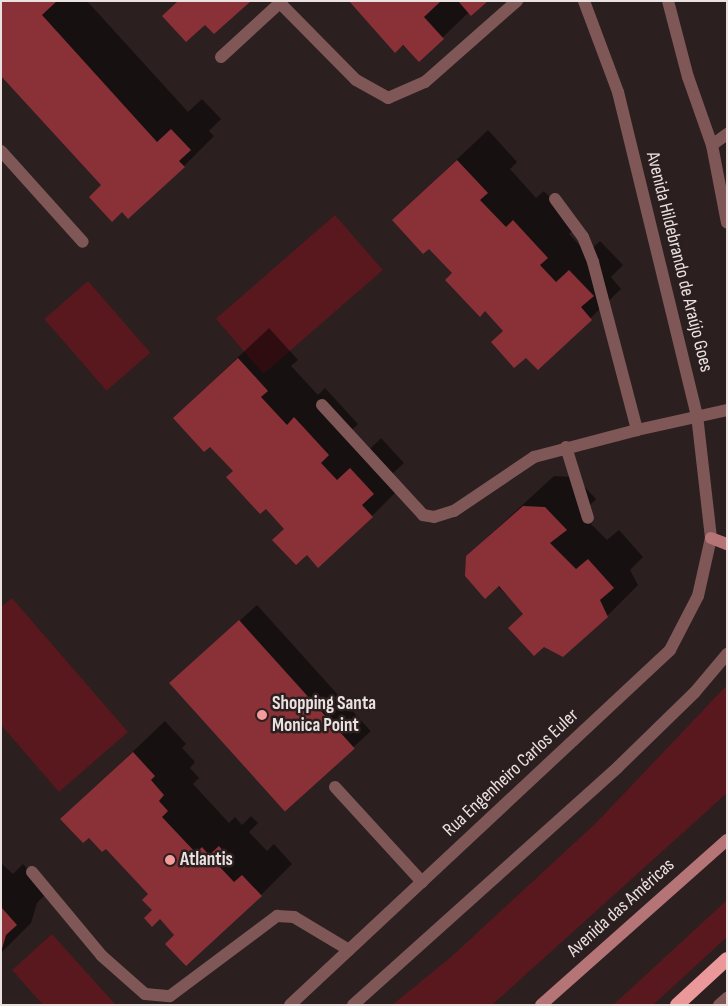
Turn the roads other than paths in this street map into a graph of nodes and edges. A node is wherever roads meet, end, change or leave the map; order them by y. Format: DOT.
graph roads {
  1 [pos="517,1"];
  2 [pos="584,1"];
  3 [pos="668,1"];
  4 [pos="281,2"];
  5 [pos="221,57"];
  6 [pos="727,134"];
  7 [pos="712,145"];
  8 [pos="1,151"];
  9 [pos="555,199"];
  10 [pos="727,223"];
  11 [pos="83,242"];
  12 [pos="322,405"];
  13 [pos="727,410"];
  14 [pos="697,416"];
  15 [pos="637,430"];
  16 [pos="566,447"];
  17 [pos="588,518"];
  18 [pos="711,538"];
  19 [pos="727,544"];
  20 [pos="727,654"];
  21 [pos="335,787"];
  22 [pos="727,840"];
  23 [pos="32,872"];
  24 [pos="422,882"];
  25 [pos="349,950"];
  26 [pos="727,959"];
  27 [pos="727,998"];
  28 [pos="290,1005"];
  29 [pos="353,1005"];
  30 [pos="541,1005"];
  31 [pos="676,1005"];
  32 [pos="719,1005"];
  1 -- 4 [label="street"];
  2 -- 14 [label="street, Avenida Hildebrando de Araújo Goes"];
  3 -- 7 [label="street"];
  4 -- 5 [label="street"];
  6 -- 7 [label="street"];
  7 -- 10 [label="street"];
  8 -- 11 [label="street"];
  9 -- 15 [label="street"];
  12 -- 16 [label="street"];
  13 -- 14 [label="street"];
  14 -- 15 [label="street"];
  14 -- 18 [label="street, Avenida Hildebrando de Araújo Goes"];
  15 -- 16 [label="street"];
  16 -- 17 [label="street"];
  18 -- 19 [label="main road"];
  18 -- 24 [label="street, Rua Engenheiro Carlos Euler"];
  20 -- 29 [label="street"];
  21 -- 24 [label="street"];
  22 -- 30 [label="main road, Avenida das Américas"];
  23 -- 25 [label="street"];
  24 -- 25 [label="street, Rua Engenheiro Carlos Euler"];
  25 -- 28 [label="street, Rua Engenheiro Carlos Euler"];
  26 -- 31 [label="highway"];
  27 -- 32 [label="street"];
}
